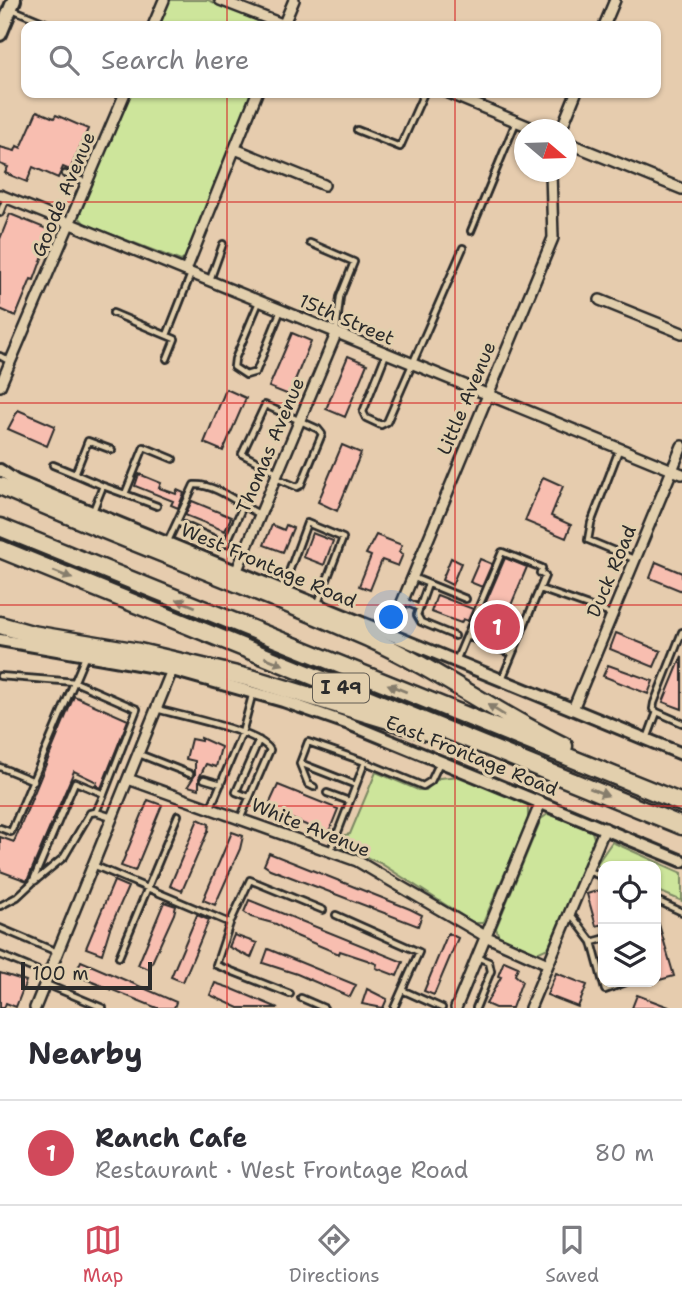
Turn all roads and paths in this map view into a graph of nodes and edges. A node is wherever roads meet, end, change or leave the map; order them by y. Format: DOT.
graph roads {
  1 [pos="164,0"];
  2 [pos="220,0"];
  3 [pos="294,0"];
  4 [pos="615,0"];
  5 [pos="8,12"];
  6 [pos="37,21"];
  7 [pos="155,21"];
  8 [pos="272,21"];
  9 [pos="286,21"];
  10 [pos="606,21"];
  11 [pos="0,34"];
  12 [pos="123,98"];
  13 [pos="255,98"];
  14 [pos="422,98"];
  15 [pos="459,98"];
  16 [pos="574,98"];
  17 [pos="565,119"];
  18 [pos="514,120"];
  19 [pos="514,126"];
  20 [pos="357,130"];
  21 [pos="577,146"];
  22 [pos="235,149"];
  23 [pos="65,174"];
  24 [pos="551,182"];
  25 [pos="87,183"];
  26 [pos="324,185"];
  27 [pos="682,189"];
  28 [pos="3,196"];
  29 [pos="0,213"];
  30 [pos="69,223"];
  31 [pos="471,231"];
  32 [pos="310,243"];
  33 [pos="223,244"];
  34 [pos="463,247"];
  35 [pos="189,271"];
  36 [pos="210,280"];
  37 [pos="600,300"];
  38 [pos="260,301"];
  39 [pos="281,310"];
  40 [pos="113,313"];
  41 [pos="336,334"];
  42 [pos="682,334"];
  43 [pos="167,335"];
  44 [pos="387,354"];
  45 [pos="5,358"];
  46 [pos="167,359"];
  47 [pos="413,365"];
  48 [pos="0,386"];
  49 [pos="486,394"];
  50 [pos="300,420"];
  51 [pos="682,446"];
  52 [pos="620,449"];
  53 [pos="112,450"];
  54 [pos="173,459"];
  55 [pos="53,465"];
  56 [pos="0,470"];
  57 [pos="672,470"];
  58 [pos="75,474"];
  59 [pos="682,474"];
  60 [pos="277,475"];
  61 [pos="0,486"];
  62 [pos="103,486"];
  63 [pos="125,494"];
  64 [pos="157,506"];
  65 [pos="243,506"];
  66 [pos="92,512"];
  67 [pos="260,515"];
  68 [pos="177,522"];
  69 [pos="0,527"];
  70 [pos="167,542"];
  71 [pos="0,550"];
  72 [pos="635,559"];
  73 [pos="237,570"];
  74 [pos="412,577"];
  75 [pos="429,584"];
  76 [pos="540,589"];
  77 [pos="282,590"];
  78 [pos="466,600"];
  79 [pos="402,601"];
  80 [pos="317,603"];
  81 [pos="419,608"];
  82 [pos="612,615"];
  83 [pos="0,625"];
  84 [pos="682,632"];
  85 [pos="389,634"];
  86 [pos="454,636"];
  87 [pos="467,636"];
  88 [pos="0,640"];
  89 [pos="86,654"];
  90 [pos="512,654"];
  91 [pos="456,662"];
  92 [pos="173,670"];
  93 [pos="0,676"];
  94 [pos="501,680"];
  95 [pos="75,682"];
  96 [pos="253,691"];
  97 [pos="156,709"];
  98 [pos="573,709"];
  99 [pos="657,712"];
  100 [pos="682,723"];
  101 [pos="242,733"];
  102 [pos="259,740"];
  103 [pos="646,740"];
  104 [pos="484,745"];
  105 [pos="138,753"];
  106 [pos="682,754"];
  107 [pos="440,761"];
  108 [pos="365,762"];
  109 [pos="300,763"];
  110 [pos="0,767"];
  111 [pos="596,769"];
  112 [pos="190,774"];
  113 [pos="128,779"];
  114 [pos="204,779"];
  115 [pos="34,781"];
  116 [pos="221,784"];
  117 [pos="356,785"];
  118 [pos="314,788"];
  119 [pos="104,793"];
  120 [pos="327,793"];
  121 [pos="249,797"];
  122 [pos="350,801"];
  123 [pos="541,802"];
  124 [pos="682,803"];
  125 [pos="211,807"];
  126 [pos="96,811"];
  127 [pos="178,815"];
  128 [pos="112,817"];
  129 [pos="241,817"];
  130 [pos="682,826"];
  131 [pos="0,828"];
  132 [pos="605,828"];
  133 [pos="330,851"];
  134 [pos="682,861"];
  135 [pos="93,865"];
  136 [pos="588,870"];
  137 [pos="598,875"];
  138 [pos="32,883"];
  139 [pos="148,888"];
  140 [pos="661,902"];
  141 [pos="0,906"];
  142 [pos="323,910"];
  143 [pos="682,912"];
  144 [pos="570,913"];
  145 [pos="336,915"];
  146 [pos="230,923"];
  147 [pos="0,928"];
  148 [pos="485,936"];
  149 [pos="598,940"];
  150 [pos="592,942"];
  151 [pos="58,952"];
  152 [pos="0,955"];
  153 [pos="119,957"];
  154 [pos="477,957"];
  155 [pos="548,964"];
  156 [pos="598,964"];
  157 [pos="47,980"];
  158 [pos="402,990"];
  159 [pos="290,994"];
  160 [pos="301,998"];
  161 [pos="35,1008"];
  162 [pos="103,1008"];
  163 [pos="324,1008"];
  164 [pos="394,1008"];
  165 [pos="442,1008"];
  166 [pos="456,1008"];
  167 [pos="476,1008"];
  168 [pos="530,1008"];
  1 -- 7 [label="street"];
  2 -- 8 [label="street"];
  3 -- 9 [label="street"];
  4 -- 10 [label="street"];
  5 -- 6 [label="lane"];
  5 -- 11 [label="main road"];
  12 -- 25 [label="street, Goode Avenue"];
  13 -- 22 [label="street"];
  14 -- 20 [label="lane"];
  15 -- 18 [label="street"];
  16 -- 17 [label="street"];
  19 -- 31 [label="lane"];
  21 -- 27 [label="street"];
  22 -- 26 [label="street"];
  22 -- 35 [label="street"];
  23 -- 25 [label="lane"];
  24 -- 49 [label="street, Little Avenue"];
  25 -- 30 [label="street, Goode Avenue"];
  28 -- 29 [label="lane"];
  28 -- 30 [label="street, 15th Street"];
  30 -- 35 [label="street, 15th Street"];
  30 -- 45 [label="street, Goode Avenue"];
  32 -- 41 [label="lane"];
  33 -- 36 [label="lane"];
  34 -- 47 [label="lane"];
  35 -- 36 [label="street, 15th Street"];
  35 -- 43 [label="lane"];
  36 -- 38 [label="street, 15th Street"];
  37 -- 42 [label="street"];
  38 -- 39 [label="street, 15th Street"];
  38 -- 39 [label="lane"];
  39 -- 41 [label="street, 15th Street"];
  40 -- 43 [label="lane"];
  41 -- 44 [label="street, 15th Street"];
  41 -- 50 [label="street, Thomas Avenue"];
  43 -- 46 [label="lane"];
  44 -- 47 [label="street, 15th Street"];
  44 -- 47 [label="lane"];
  45 -- 48 [label="street, Goode Avenue"];
  47 -- 49 [label="street, 15th Street"];
  49 -- 52 [label="street, 15th Street"];
  49 -- 74 [label="street, Little Avenue"];
  50 -- 60 [label="street, Thomas Avenue"];
  50 -- 60 [label="lane"];
  50 -- 60 [label="lane"];
  51 -- 57 [label="street, Duck Road"];
  52 -- 57 [label="street, 15th Street"];
  52 -- 72 [label="lane"];
  53 -- 58 [label="lane"];
  54 -- 63 [label="lane"];
  55 -- 58 [label="lane"];
  56 -- 66 [label="street, West Frontage Road"];
  57 -- 59 [label="street, 15th Street"];
  57 -- 72 [label="street, Duck Road"];
  58 -- 62 [label="lane"];
  60 -- 67 [label="street, Thomas Avenue"];
  111 -- 61 [label="highway, one-way"];
  62 -- 63 [label="lane"];
  62 -- 66 [label="lane"];
  63 -- 64 [label="lane"];
  65 -- 67 [label="lane"];
  65 -- 68 [label="lane"];
  65 -- 68 [label="lane"];
  66 -- 70 [label="street, West Frontage Road"];
  67 -- 73 [label="street, Thomas Avenue"];
  68 -- 70 [label="lane"];
  111 -- 69 [label="highway, I 49, one-way"];
  70 -- 73 [label="street, West Frontage Road"];
  71 -- 104 [label="highway, I 49, one-way"];
  72 -- 82 [label="street, Duck Road"];
  73 -- 77 [label="street, West Frontage Road"];
  74 -- 75 [label="lane"];
  74 -- 79 [label="street, Little Avenue"];
  75 -- 78 [label="lane"];
  75 -- 81 [label="lane"];
  76 -- 82 [label="lane"];
  76 -- 87 [label="lane"];
  76 -- 90 [label="lane"];
  77 -- 80 [label="street, West Frontage Road"];
  77 -- 80 [label="lane"];
  79 -- 81 [label="lane"];
  79 -- 85 [label="street, Little Avenue"];
  80 -- 85 [label="street, West Frontage Road"];
  81 -- 86 [label="lane"];
  82 -- 98 [label="street, Duck Road"];
  83 -- 104 [label="highway"];
  84 -- 99 [label="lane"];
  85 -- 91 [label="street, West Frontage Road"];
  87 -- 90 [label="lane"];
  87 -- 91 [label="lane"];
  88 -- 89 [label="street, East Frontage Road"];
  89 -- 92 [label="street, East Frontage Road"];
  89 -- 95 [label="lane"];
  90 -- 94 [label="lane"];
  91 -- 94 [label="street, West Frontage Road"];
  92 -- 96 [label="street, East Frontage Road"];
  92 -- 97 [label="street"];
  93 -- 95 [label="lane"];
  94 -- 98 [label="street, West Frontage Road"];
  95 -- 115 [label="lane"];
  95 -- 119 [label="lane"];
  96 -- 101 [label="lane"];
  96 -- 107 [label="street, East Frontage Road"];
  97 -- 101 [label="lane"];
  97 -- 105 [label="street"];
  98 -- 103 [label="street, West Frontage Road"];
  99 -- 100 [label="lane"];
  99 -- 103 [label="lane"];
  101 -- 102 [label="lane"];
  101 -- 116 [label="lane"];
  102 -- 121 [label="lane"];
  102 -- 121 [label="lane"];
  103 -- 106 [label="street, West Frontage Road"];
  104 -- 130 [label="highway, I 49, one-way"];
  105 -- 112 [label="lane"];
  105 -- 113 [label="street"];
  107 -- 108 [label="lane"];
  107 -- 123 [label="street, East Frontage Road"];
  108 -- 109 [label="lane"];
  108 -- 117 [label="lane"];
  109 -- 117 [label="lane"];
  109 -- 118 [label="lane"];
  110 -- 115 [label="lane"];
  111 -- 124 [label="highway, I 49"];
  113 -- 125 [label="street, White Avenue"];
  113 -- 128 [label="street"];
  114 -- 116 [label="lane"];
  115 -- 131 [label="lane"];
  116 -- 125 [label="lane"];
  117 -- 122 [label="lane"];
  119 -- 126 [label="lane"];
  119 -- 138 [label="lane"];
  120 -- 122 [label="lane"];
  121 -- 129 [label="lane"];
  122 -- 133 [label="lane"];
  123 -- 132 [label="street, East Frontage Road"];
  123 -- 148 [label="street"];
  125 -- 129 [label="street, White Avenue"];
  126 -- 128 [label="lane"];
  126 -- 138 [label="lane"];
  127 -- 139 [label="lane"];
  128 -- 135 [label="street"];
  129 -- 133 [label="street, White Avenue"];
  132 -- 134 [label="street, East Frontage Road"];
  132 -- 136 [label="street"];
  133 -- 148 [label="street, White Avenue"];
  135 -- 139 [label="lane"];
  135 -- 151 [label="street"];
  136 -- 137 [label="lane"];
  136 -- 144 [label="street"];
  138 -- 141 [label="lane"];
  139 -- 146 [label="lane"];
  139 -- 153 [label="lane"];
  140 -- 143 [label="lane"];
  142 -- 146 [label="lane"];
  144 -- 150 [label="lane"];
  144 -- 155 [label="street"];
  145 -- 158 [label="lane"];
  146 -- 159 [label="lane"];
  147 -- 151 [label="lane"];
  148 -- 154 [label="street"];
  148 -- 155 [label="street, White Avenue"];
  149 -- 150 [label="lane"];
  150 -- 156 [label="lane"];
  151 -- 157 [label="street"];
  152 -- 157 [label="lane"];
  154 -- 166 [label="street"];
  154 -- 167 [label="lane"];
  155 -- 168 [label="street"];
  157 -- 161 [label="street"];
  157 -- 162 [label="lane"];
  158 -- 164 [label="lane"];
  158 -- 165 [label="lane"];
  160 -- 163 [label="lane"];
}
